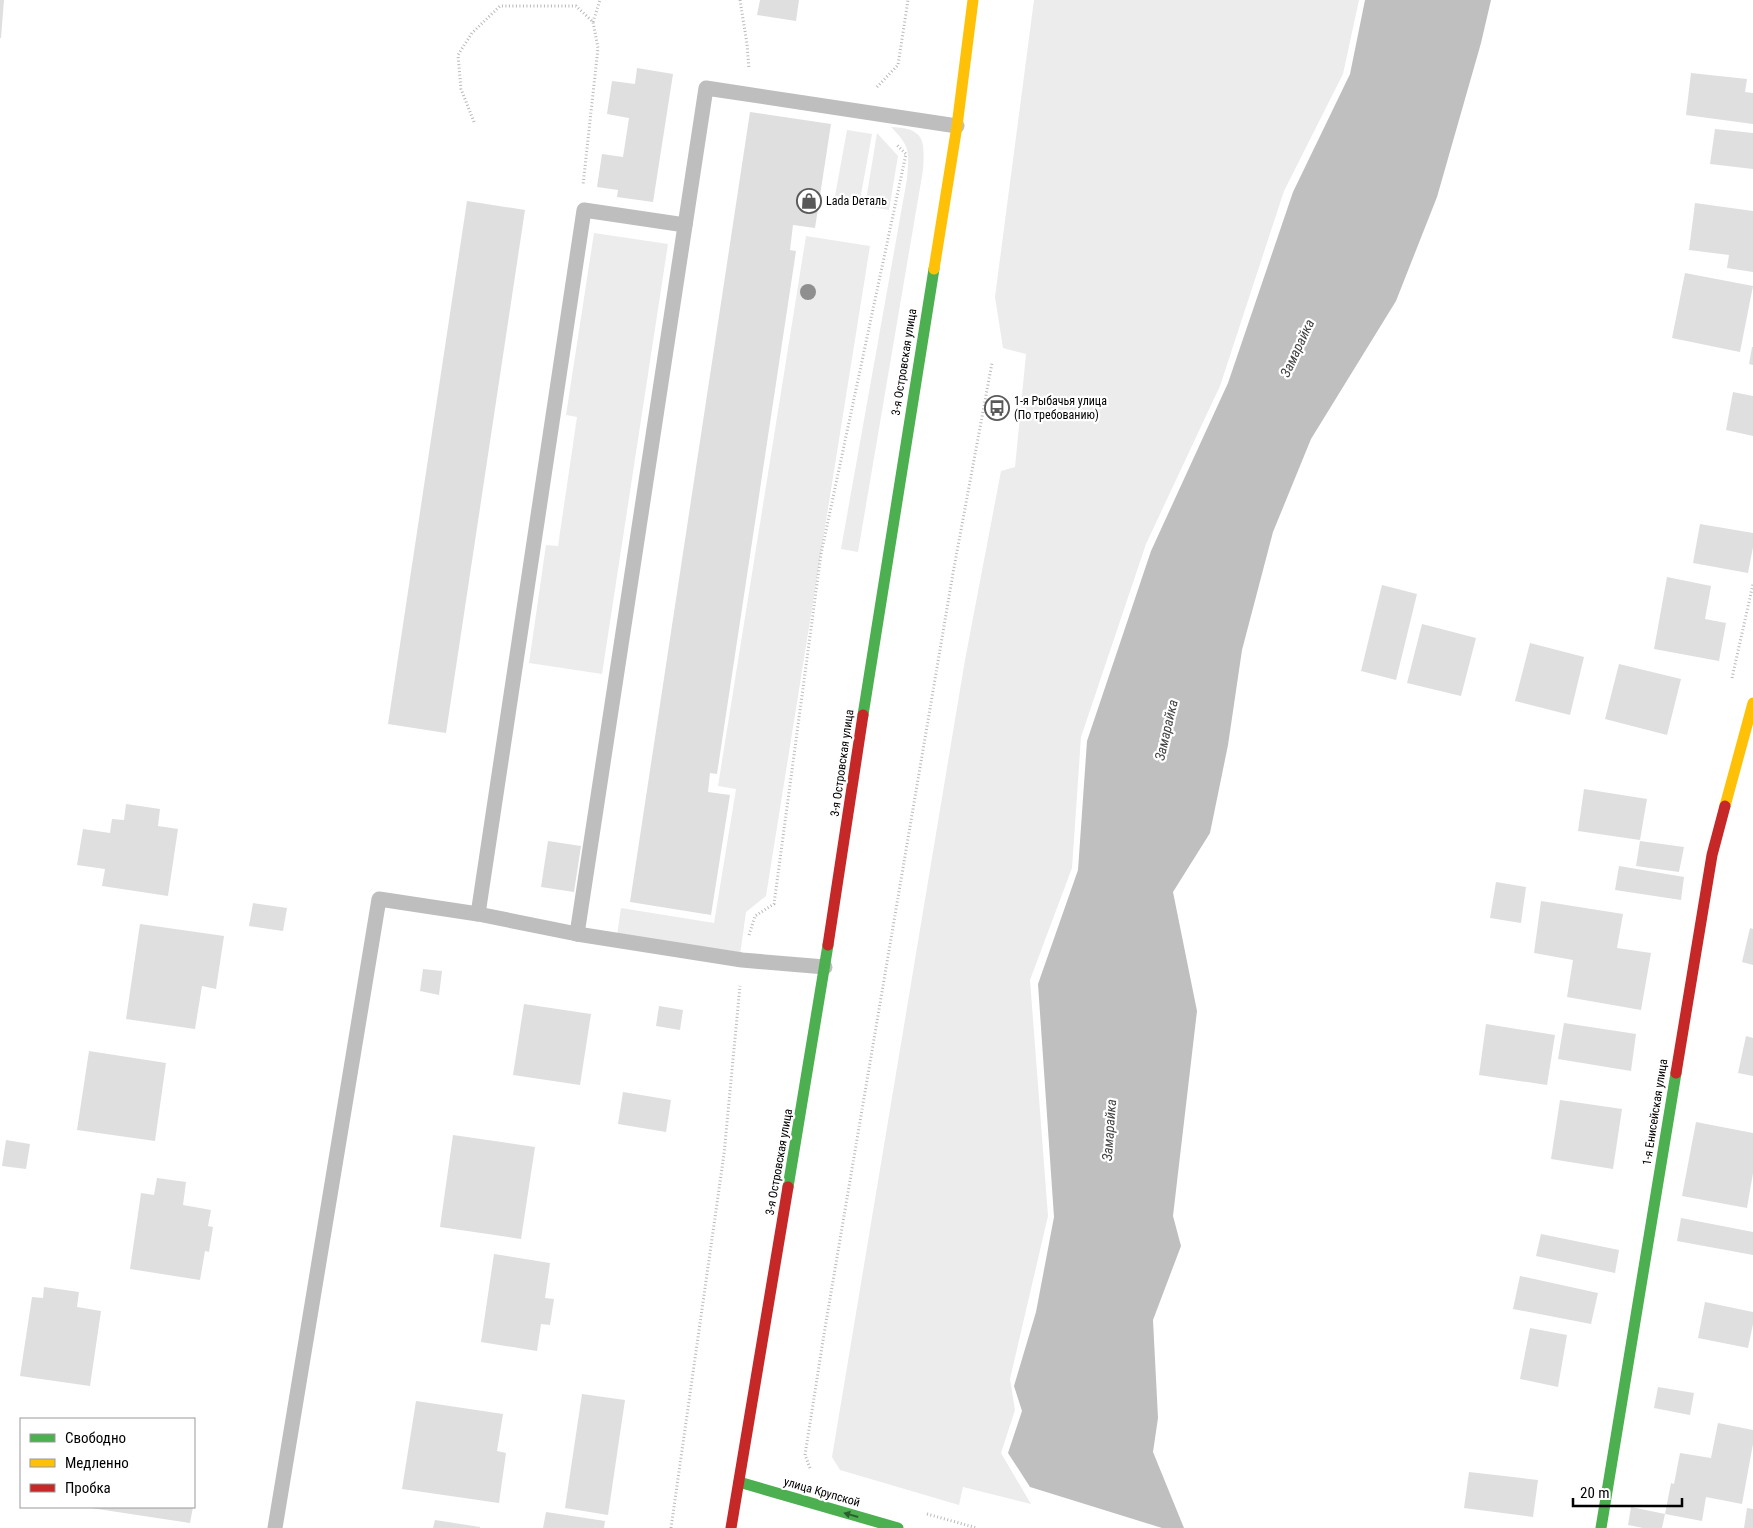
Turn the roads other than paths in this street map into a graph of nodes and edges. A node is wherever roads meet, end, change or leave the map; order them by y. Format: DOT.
graph roads {
  1 [pos="973,0"];
  2 [pos="957,126"];
  3 [pos="685,225"];
  4 [pos="1753,704"];
  5 [pos="478,914"];
  6 [pos="577,934"];
  7 [pos="825,968"];
  8 [pos="739,1482"];
  9 [pos="275,1528"];
  10 [pos="730,1528"];
  11 [pos="898,1528"];
  12 [pos="1601,1528"];
  1 -- 2 [label="main road, 3-я Островская улица"];
  2 -- 3 [label="lane"];
  2 -- 7 [label="main road, 3-я Островская улица"];
  3 -- 5 [label="lane"];
  3 -- 6 [label="lane"];
  4 -- 12 [label="main road, 1-я Енисейская улица"];
  5 -- 6 [label="lane"];
  5 -- 9 [label="lane"];
  6 -- 7 [label="lane"];
  7 -- 8 [label="main road, 3-я Островская улица"];
  8 -- 10 [label="main road, 3-я Островская улица"];
  11 -- 8 [label="main road, улица Крупской, one-way"];
}
